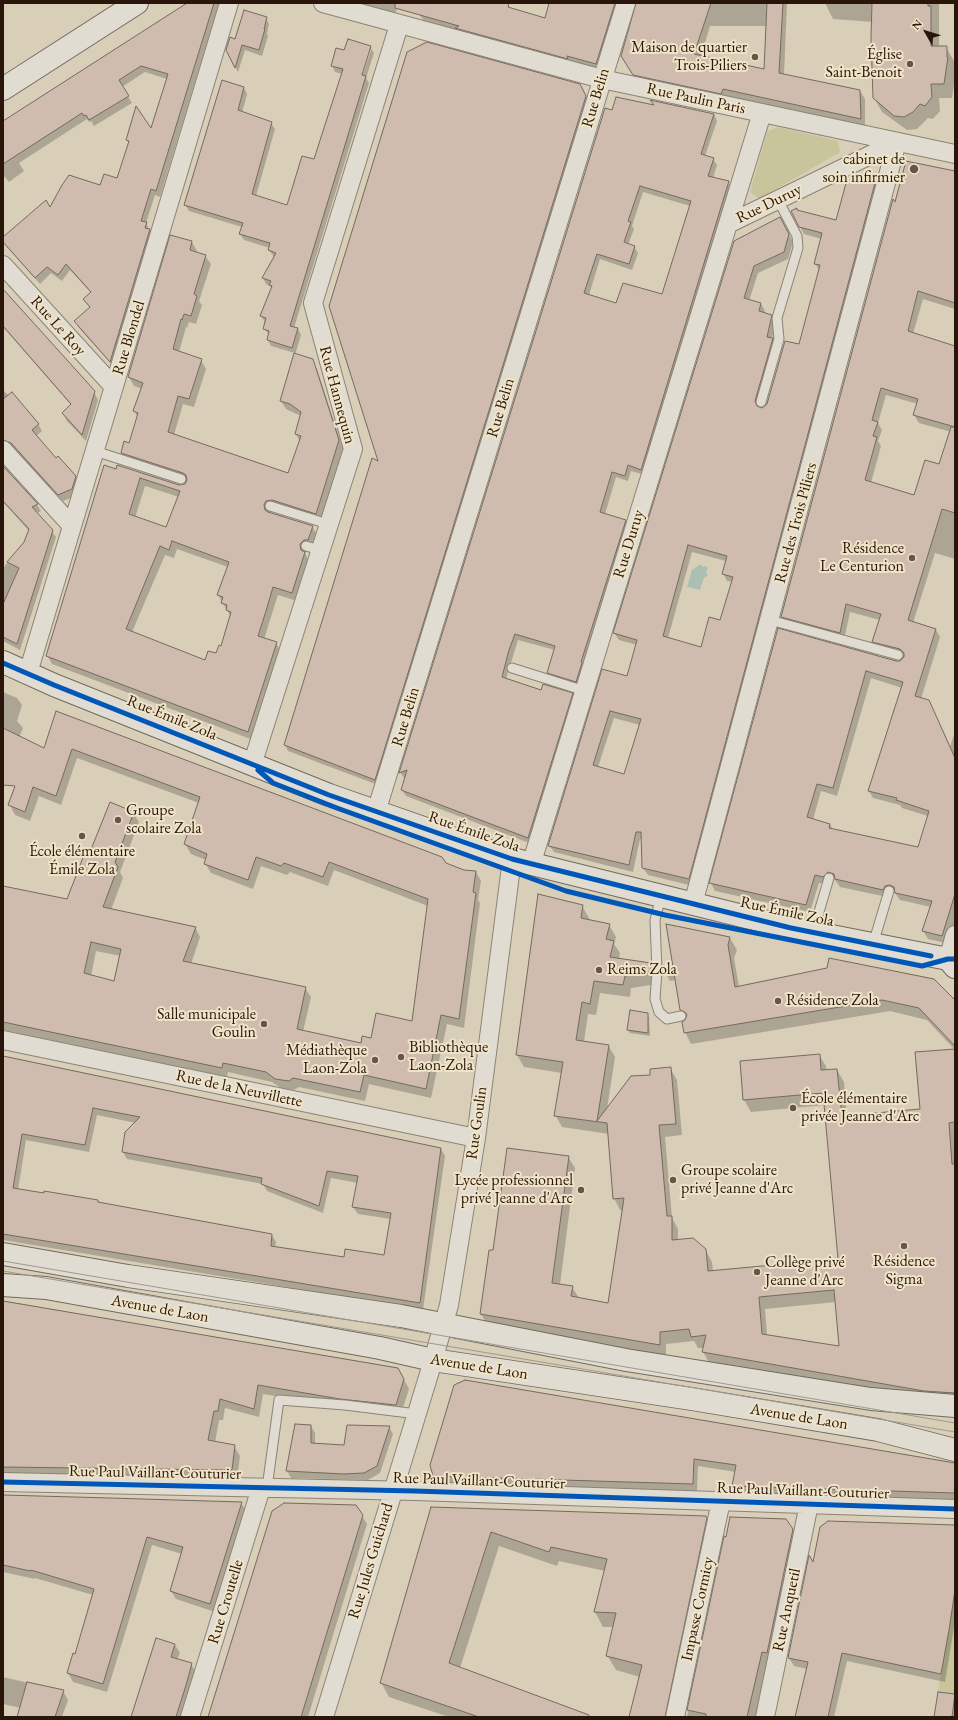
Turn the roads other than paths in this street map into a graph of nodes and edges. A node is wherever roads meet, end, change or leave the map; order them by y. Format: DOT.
graph roads {
  1 [pos="138,3"];
  2 [pos="229,3"];
  3 [pos="323,3"];
  4 [pos="626,3"];
  5 [pos="399,24"];
  6 [pos="602,79"];
  7 [pos="3,90"];
  8 [pos="762,113"];
  9 [pos="897,142"];
  10 [pos="955,154"];
  11 [pos="778,200"];
  12 [pos="728,224"];
  13 [pos="3,265"];
  14 [pos="114,387"];
  15 [pos="761,402"];
  16 [pos="3,450"];
  17 [pos="95,451"];
  18 [pos="181,479"];
  19 [pos="270,506"];
  20 [pos="328,524"];
  21 [pos="72,526"];
  22 [pos="770,620"];
  23 [pos="898,654"];
  24 [pos="3,662"];
  25 [pos="512,668"];
  26 [pos="28,674"];
  27 [pos="584,691"];
  28 [pos="252,764"];
  29 [pos="376,812"];
  30 [pos="522,862"];
  31 [pos="829,878"];
  32 [pos="889,891"];
  33 [pos="661,896"];
  34 [pos="693,904"];
  35 [pos="813,932"];
  36 [pos="955,935"];
  37 [pos="873,944"];
  38 [pos="953,961"];
  39 [pos="681,1016"];
  40 [pos="3,1040"];
  41 [pos="476,1138"];
  42 [pos="3,1254"];
  43 [pos="3,1285"];
  44 [pos="443,1324"];
  45 [pos="434,1360"];
  46 [pos="955,1406"];
  47 [pos="417,1414"];
  48 [pos="955,1450"];
  49 [pos="3,1482"];
  50 [pos="264,1488"];
  51 [pos="393,1491"];
  52 [pos="721,1501"];
  53 [pos="809,1504"];
  54 [pos="955,1509"];
  55 [pos="190,1717"];
  56 [pos="324,1717"];
  57 [pos="675,1717"];
  58 [pos="765,1717"];
  1 -- 7 [label="main road"];
  2 -- 14 [label="street, Rue Blondel"];
  3 -- 5 [label="street, Rue Paulin Paris"];
  4 -- 6 [label="street, Rue Belin"];
  5 -- 6 [label="street, Rue Paulin Paris"];
  5 -- 20 [label="street, Rue Hannequin"];
  6 -- 8 [label="street, Rue Paulin Paris"];
  6 -- 29 [label="street, Rue Belin"];
  8 -- 9 [label="street, Rue Paulin Paris"];
  8 -- 12 [label="street, Rue Duruy"];
  9 -- 10 [label="street, Rue Paulin Paris"];
  9 -- 11 [label="street, Rue Duruy"];
  9 -- 22 [label="street, Rue des Trois Piliers"];
  11 -- 12 [label="street, Rue Duruy"];
  11 -- 15 [label="lane"];
  12 -- 27 [label="street, Rue Duruy"];
  13 -- 14 [label="street, Rue Le Roy"];
  14 -- 17 [label="street, Rue Blondel"];
  16 -- 21 [label="street"];
  17 -- 18 [label="lane"];
  17 -- 21 [label="street, Rue Blondel"];
  19 -- 20 [label="lane"];
  20 -- 28 [label="street, Rue Hannequin"];
  21 -- 26 [label="street, Rue Blondel"];
  22 -- 23 [label="lane"];
  22 -- 34 [label="street, Rue des Trois Piliers"];
  24 -- 26 [label="main road, Rue Émile Zola"];
  25 -- 27 [label="lane"];
  26 -- 28 [label="main road, Rue Émile Zola"];
  27 -- 30 [label="street, Rue Duruy"];
  28 -- 29 [label="main road, Rue Émile Zola"];
  29 -- 30 [label="main road, Rue Émile Zola"];
  30 -- 33 [label="main road, Rue Émile Zola"];
  30 -- 41 [label="street, Rue Goulin"];
  31 -- 35 [label="lane"];
  32 -- 37 [label="lane"];
  33 -- 34 [label="main road, Rue Émile Zola"];
  33 -- 39 [label="lane"];
  34 -- 35 [label="main road, Rue Émile Zola"];
  35 -- 37 [label="main road, Rue Émile Zola"];
  36 -- 38 [label="street"];
  37 -- 38 [label="main road, Rue Émile Zola"];
  40 -- 41 [label="street, Rue de la Neuvillette"];
  41 -- 44 [label="street, Rue Goulin"];
  42 -- 44 [label="main road, Avenue de Laon"];
  43 -- 45 [label="main road, Avenue de Laon"];
  44 -- 45 [label="street, Rue Goulin"];
  44 -- 46 [label="main road, Avenue de Laon"];
  45 -- 47 [label="street, Rue Jules Guichard"];
  45 -- 48 [label="main road, Avenue de Laon"];
  47 -- 50 [label="lane"];
  47 -- 51 [label="street, Rue Jules Guichard"];
  49 -- 50 [label="street, Rue Paul Vaillant-Couturier"];
  50 -- 51 [label="street, Rue Paul Vaillant-Couturier"];
  50 -- 55 [label="street, Rue Croutelle"];
  51 -- 52 [label="street, Rue Paul Vaillant-Couturier"];
  51 -- 56 [label="street, Rue Jules Guichard"];
  52 -- 53 [label="street, Rue Paul Vaillant-Couturier"];
  52 -- 57 [label="street, Impasse Cormicy"];
  53 -- 54 [label="street, Rue Paul Vaillant-Couturier"];
  53 -- 58 [label="street, Rue Anquetil"];
}
